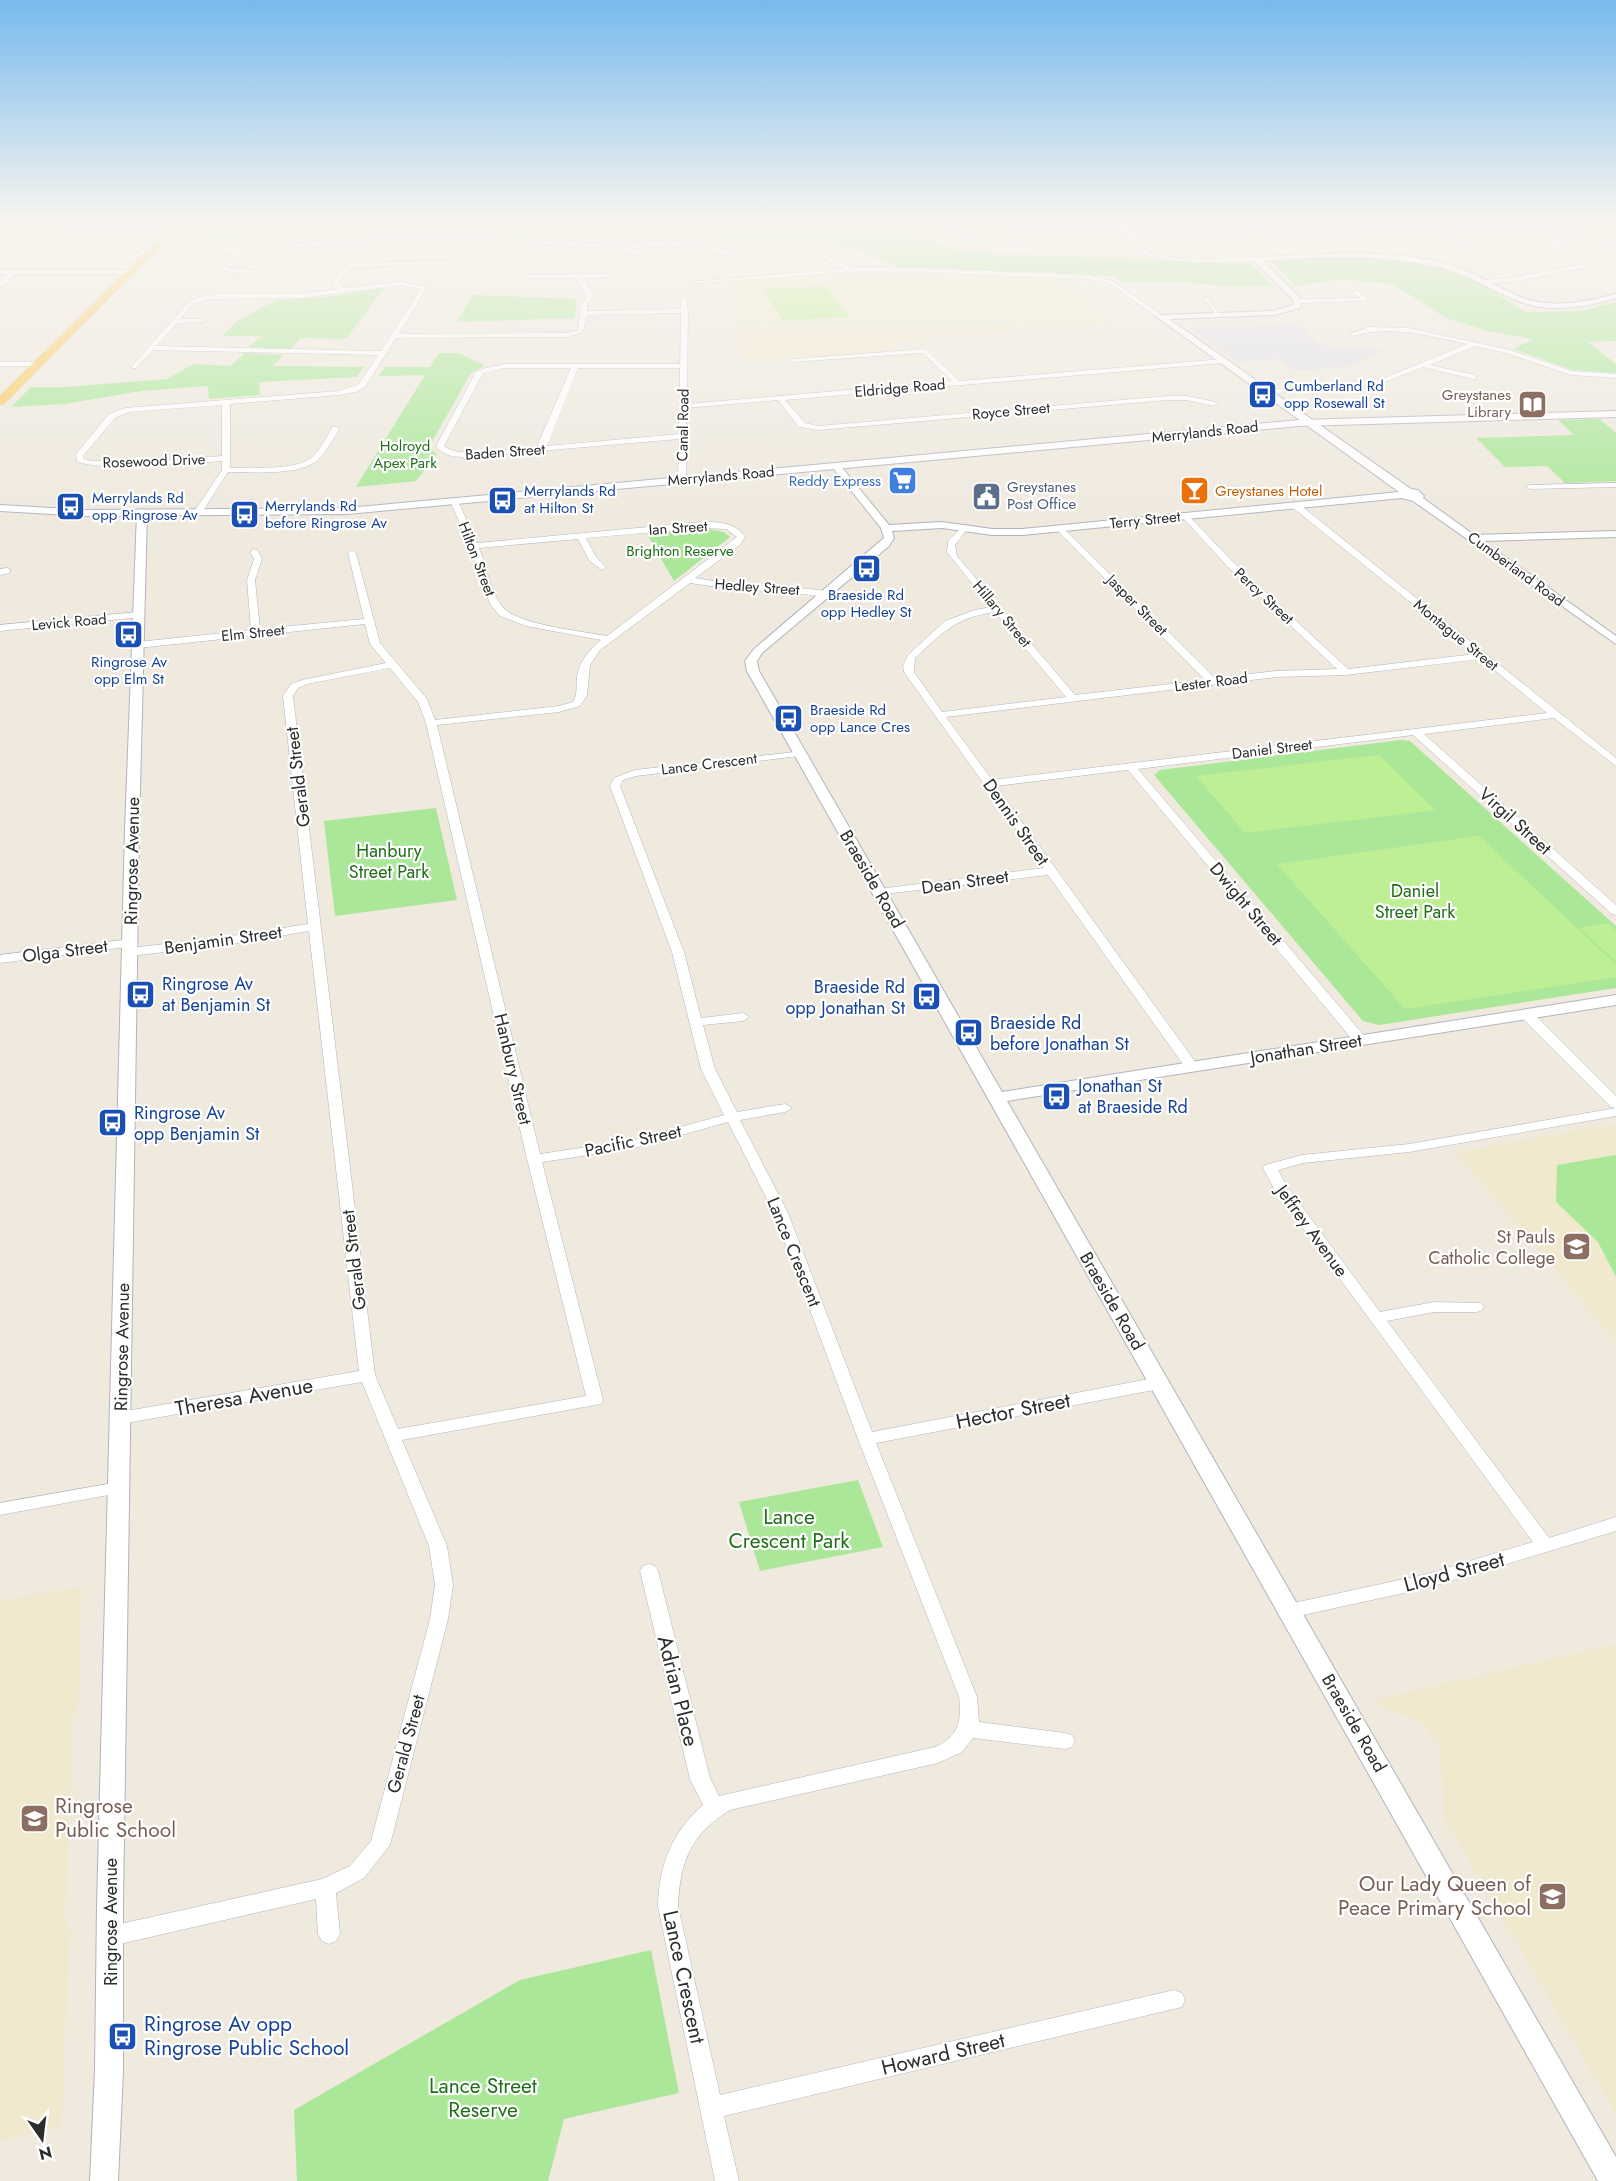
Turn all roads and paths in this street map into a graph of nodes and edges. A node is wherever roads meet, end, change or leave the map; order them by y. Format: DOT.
graph roads {
  1 [pos="75,322"];
  2 [pos="175,322"];
  3 [pos="404,322"];
  4 [pos="583,322"];
  5 [pos="685,322"];
  6 [pos="1168,322"];
  7 [pos="576,333"];
  8 [pos="1353,334"];
  9 [pos="394,336"];
  10 [pos="586,337"];
  11 [pos="1476,344"];
  12 [pos="151,348"];
  13 [pos="383,353"];
  14 [pos="30,361"];
  15 [pos="793,361"];
  16 [pos="1223,361"];
  17 [pos="0,364"];
  18 [pos="1423,365"];
  19 [pos="575,366"];
  20 [pos="684,366"];
  21 [pos="134,367"];
  22 [pos="1616,376"];
  23 [pos="1473,377"];
  24 [pos="7,378"];
  25 [pos="958,383"];
  26 [pos="1268,392"];
  27 [pos="780,398"];
  28 [pos="226,401"];
  29 [pos="0,402"];
  30 [pos="1213,404"];
  31 [pos="684,406"];
  32 [pos="1616,414"];
  33 [pos="1310,422"];
  34 [pos="336,428"];
  35 [pos="809,428"];
  36 [pos="794,433"];
  37 [pos="683,436"];
  38 [pos="544,449"];
  39 [pos="227,458"];
  40 [pos="836,466"];
  41 [pos="226,470"];
  42 [pos="682,480"];
  43 [pos="1616,485"];
  44 [pos="1530,488"];
  45 [pos="1409,495"];
  46 [pos="454,501"];
  47 [pos="1296,506"];
  48 [pos="0,508"];
  49 [pos="41,511"];
  50 [pos="142,512"];
  51 [pos="198,512"];
  52 [pos="0,514"];
  53 [pos="1186,516"];
  54 [pos="886,528"];
  55 [pos="964,528"];
  56 [pos="1061,529"];
  57 [pos="1616,534"];
  58 [pos="581,536"];
  59 [pos="1473,538"];
  60 [pos="474,546"];
  61 [pos="254,552"];
  62 [pos="352,554"];
  63 [pos="602,567"];
  64 [pos="689,580"];
  65 [pos="825,594"];
  66 [pos="998,609"];
  67 [pos="138,615"];
  68 [pos="369,621"];
  69 [pos="0,628"];
  70 [pos="256,633"];
  71 [pos="609,639"];
  72 [pos="1616,641"];
  73 [pos="138,645"];
  74 [pos="1483,656"];
  75 [pos="393,665"];
  76 [pos="1346,672"];
  77 [pos="1213,682"];
  78 [pos="1073,699"];
  79 [pos="578,704"];
  80 [pos="591,708"];
  81 [pos="939,715"];
  82 [pos="1555,715"];
  83 [pos="431,723"];
  84 [pos="1414,731"];
  85 [pos="1616,749"];
  86 [pos="1600,751"];
  87 [pos="799,753"];
  88 [pos="1616,763"];
  89 [pos="1131,767"];
  90 [pos="989,784"];
  91 [pos="1050,870"];
  92 [pos="879,893"];
  93 [pos="1616,911"];
  94 [pos="316,926"];
  95 [pos="131,948"];
  96 [pos="0,959"];
  97 [pos="1616,1000"];
  98 [pos="1526,1014"];
  99 [pos="743,1017"];
  100 [pos="696,1022"];
  101 [pos="1361,1041"];
  102 [pos="1192,1067"];
  103 [pos="997,1098"];
  104 [pos="1616,1104"];
  105 [pos="785,1108"];
  106 [pos="1616,1112"];
  107 [pos="731,1117"];
  108 [pos="534,1159"];
  109 [pos="1476,1307"];
  110 [pos="1375,1318"];
  111 [pos="367,1375"];
  112 [pos="1159,1383"];
  113 [pos="120,1418"];
  114 [pos="392,1436"];
  115 [pos="866,1439"];
  116 [pos="119,1488"];
  117 [pos="0,1509"];
  118 [pos="1616,1524"];
  119 [pos="1545,1546"];
  120 [pos="649,1571"];
  121 [pos="1289,1611"];
  122 [pos="969,1729"];
  123 [pos="1065,1741"];
  124 [pos="715,1808"];
  125 [pos="325,1888"];
  126 [pos="329,1934"];
  127 [pos="111,1936"];
  128 [pos="1174,2000"];
  129 [pos="713,2108"];
  130 [pos="104,2181"];
  131 [pos="727,2181"];
  132 [pos="1614,2181"];
  1 -- 14 [label="highway"];
  2 -- 12 [label="street"];
  3 -- 9 [label="street"];
  4 -- 7 [label="street"];
  5 -- 20 [label="street, Canal Road"];
  6 -- 16 [label="street, Cumberland Road"];
  7 -- 9 [label="street"];
  7 -- 10 [label="street"];
  8 -- 11 [label="street"];
  9 -- 13 [label="street"];
  11 -- 18 [label="street"];
  11 -- 22 [label="street"];
  12 -- 13 [label="street"];
  12 -- 21 [label="street"];
  13 -- 28 [label="street"];
  14 -- 17 [label="street"];
  14 -- 24 [label="highway"];
  14 -- 29 [label="highway"];
  15 -- 25 [label="street"];
  16 -- 25 [label="street, Eldridge Road"];
  16 -- 26 [label="street, Cumberland Road"];
  18 -- 23 [label="street"];
  18 -- 26 [label="street"];
  19 -- 20 [label="street, Baden Street"];
  19 -- 38 [label="street"];
  19 -- 38 [label="street, Baden Street"];
  20 -- 31 [label="street, Canal Road"];
  25 -- 27 [label="street, Eldridge Road"];
  26 -- 33 [label="street, Cumberland Road"];
  27 -- 31 [label="street, Eldridge Road"];
  27 -- 35 [label="street"];
  28 -- 39 [label="street"];
  28 -- 39 [label="street, Rosewood Drive"];
  30 -- 35 [label="street, Royce Street"];
  31 -- 37 [label="street, Canal Road"];
  32 -- 33 [label="main road, Merrylands Road"];
  33 -- 40 [label="main road, Merrylands Road"];
  33 -- 45 [label="street, Cumberland Road"];
  34 -- 41 [label="street"];
  35 -- 36 [label="street, Royce Street"];
  37 -- 38 [label="street, Baden Street"];
  37 -- 42 [label="street, Canal Road"];
  39 -- 41 [label="street"];
  40 -- 42 [label="main road, Merrylands Road"];
  40 -- 54 [label="street"];
  41 -- 51 [label="street"];
  42 -- 46 [label="main road, Merrylands Road"];
  43 -- 44 [label="street"];
  45 -- 47 [label="street, Terry Street"];
  45 -- 59 [label="street, Cumberland Road"];
  46 -- 51 [label="main road, Merrylands Road"];
  46 -- 60 [label="street, Hilton Street"];
  47 -- 53 [label="street, Terry Street"];
  47 -- 74 [label="street, Montague Street"];
  48 -- 49 [label="main road, Merrylands Road"];
  49 -- 50 [label="main road, Merrylands Road"];
  49 -- 52 [label="main road, Merrylands Road"];
  50 -- 51 [label="main road, Merrylands Road"];
  50 -- 67 [label="street, Ringrose Avenue"];
  53 -- 56 [label="street, Terry Street"];
  53 -- 76 [label="street, Percy Street"];
  54 -- 55 [label="street, Terry Street"];
  54 -- 65 [label="street, Braeside Road"];
  55 -- 56 [label="street, Terry Street"];
  55 -- 66 [label="street, Hillary Street"];
  56 -- 77 [label="street, Jasper Street"];
  57 -- 59 [label="street"];
  58 -- 60 [label="street, Ian Street"];
  58 -- 63 [label="street"];
  58 -- 64 [label="street, Ian Street"];
  59 -- 72 [label="street, Cumberland Road"];
  60 -- 71 [label="street, Hilton Street"];
  61 -- 70 [label="street"];
  62 -- 68 [label="street, Hanbury Street"];
  64 -- 65 [label="street, Hedley Street"];
  64 -- 71 [label="street, Ian Street"];
  65 -- 87 [label="street, Braeside Road"];
  66 -- 78 [label="street, Hillary Street"];
  66 -- 81 [label="street, Dennis Street"];
  67 -- 69 [label="street, Levick Road"];
  67 -- 73 [label="street, Ringrose Avenue"];
  68 -- 70 [label="street, Elm Street"];
  68 -- 75 [label="street, Hanbury Street"];
  70 -- 73 [label="street, Elm Street"];
  71 -- 79 [label="street, Ian Street"];
  73 -- 95 [label="street, Ringrose Avenue"];
  74 -- 76 [label="street, Lester Road"];
  74 -- 82 [label="street, Montague Street"];
  75 -- 83 [label="street, Hanbury Street"];
  75 -- 94 [label="street, Gerald Street"];
  76 -- 77 [label="street, Lester Road"];
  77 -- 78 [label="street, Lester Road"];
  78 -- 81 [label="street, Lester Road"];
  79 -- 80 [label="street"];
  79 -- 83 [label="street"];
  81 -- 90 [label="street, Dennis Street"];
  82 -- 84 [label="street, Daniel Street"];
  82 -- 86 [label="street, Montague Street"];
  83 -- 108 [label="street, Hanbury Street"];
  84 -- 89 [label="street, Daniel Street"];
  84 -- 93 [label="street, Virgil Street"];
  85 -- 86 [label="street"];
  86 -- 88 [label="street, Montague Street"];
  87 -- 92 [label="street, Braeside Road"];
  87 -- 100 [label="street, Lance Crescent"];
  89 -- 90 [label="street, Daniel Street"];
  89 -- 101 [label="street, Dwight Street"];
  90 -- 91 [label="street, Dennis Street"];
  91 -- 92 [label="street, Dean Street"];
  91 -- 102 [label="street, Dennis Street"];
  92 -- 103 [label="street, Braeside Road"];
  94 -- 95 [label="street, Benjamin Street"];
  94 -- 111 [label="street, Gerald Street"];
  95 -- 96 [label="street, Olga Street"];
  95 -- 113 [label="street, Ringrose Avenue"];
  97 -- 98 [label="street, Jonathan Street"];
  98 -- 101 [label="street, Jonathan Street"];
  98 -- 104 [label="street"];
  99 -- 100 [label="street"];
  100 -- 107 [label="street, Lance Crescent"];
  101 -- 102 [label="street, Jonathan Street"];
  102 -- 103 [label="street, Jonathan Street"];
  103 -- 112 [label="street, Braeside Road"];
  105 -- 107 [label="street, Pacific Street"];
  106 -- 110 [label="street, Jeffrey Avenue"];
  107 -- 108 [label="street, Pacific Street"];
  107 -- 115 [label="street, Lance Crescent"];
  108 -- 114 [label="street, Hanbury Street"];
  109 -- 110 [label="street"];
  110 -- 119 [label="street, Jeffrey Avenue"];
  111 -- 113 [label="street, Theresa Avenue"];
  111 -- 114 [label="street, Gerald Street"];
  112 -- 115 [label="street, Hector Street"];
  112 -- 121 [label="street, Braeside Road"];
  113 -- 116 [label="street, Ringrose Avenue"];
  114 -- 125 [label="street, Gerald Street"];
  115 -- 122 [label="street, Lance Crescent"];
  116 -- 117 [label="street"];
  116 -- 127 [label="street, Ringrose Avenue"];
  118 -- 119 [label="street, Lloyd Street"];
  119 -- 121 [label="street, Lloyd Street"];
  120 -- 124 [label="street, Adrian Place"];
  121 -- 132 [label="street, Braeside Road"];
  122 -- 123 [label="street"];
  122 -- 124 [label="street, Lance Crescent"];
  124 -- 129 [label="street, Lance Crescent"];
  125 -- 126 [label="street"];
  125 -- 127 [label="street, Gerald Street"];
  127 -- 130 [label="street, Ringrose Avenue"];
  128 -- 129 [label="street, Howard Street"];
  129 -- 131 [label="street, Lance Crescent"];
}
